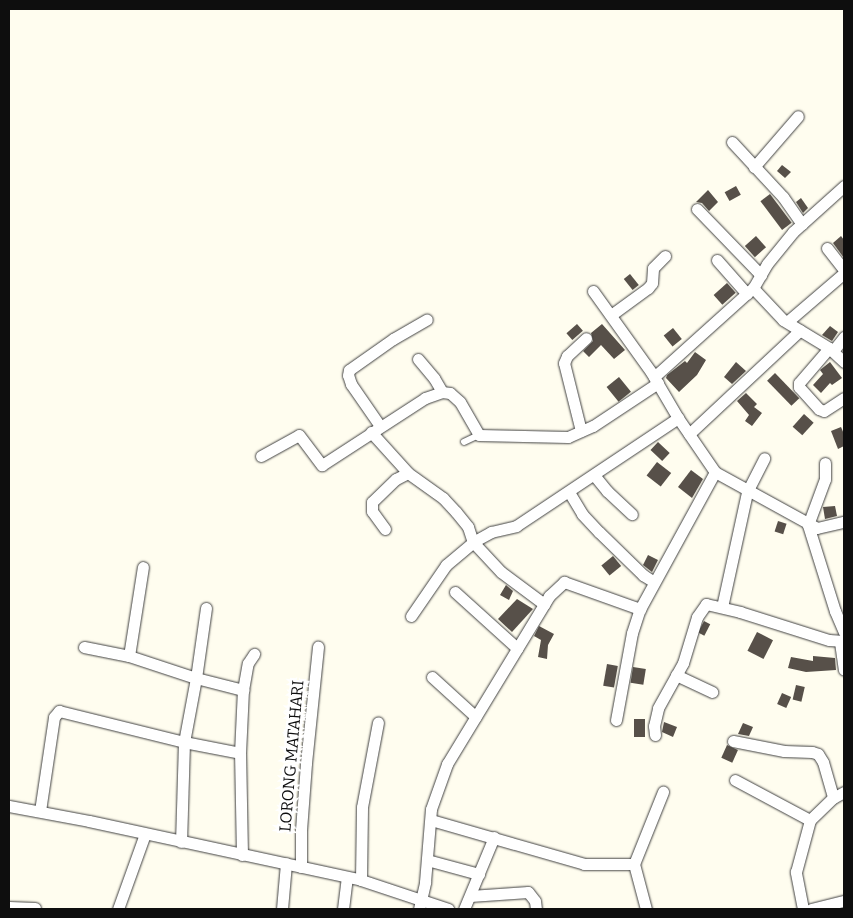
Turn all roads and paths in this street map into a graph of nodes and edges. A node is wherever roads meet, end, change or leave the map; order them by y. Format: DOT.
graph roads {
  1 [pos="798,116"];
  2 [pos="732,142"];
  3 [pos="754,167"];
  4 [pos="844,186"];
  5 [pos="698,209"];
  6 [pos="802,224"];
  7 [pos="827,248"];
  8 [pos="665,256"];
  9 [pos="717,260"];
  10 [pos="844,272"];
  11 [pos="761,274"];
  12 [pos="593,291"];
  13 [pos="750,291"];
  14 [pos="611,315"];
  15 [pos="427,319"];
  16 [pos="787,322"];
  17 [pos="800,330"];
  18 [pos="844,337"];
  19 [pos="586,338"];
  20 [pos="831,349"];
  21 [pos="418,358"];
  22 [pos="844,362"];
  23 [pos="656,380"];
  24 [pos="442,392"];
  25 [pos="844,398"];
  26 [pos="678,418"];
  27 [pos="376,429"];
  28 [pos="581,431"];
  29 [pos="689,434"];
  30 [pos="480,435"];
  31 [pos="464,442"];
  32 [pos="261,456"];
  33 [pos="764,458"];
  34 [pos="825,463"];
  35 [pos="715,472"];
  36 [pos="408,473"];
  37 [pos="594,475"];
  38 [pos="569,492"];
  39 [pos="747,492"];
  40 [pos="632,514"];
  41 [pos="844,522"];
  42 [pos="808,525"];
  43 [pos="385,529"];
  44 [pos="473,542"];
  45 [pos="143,567"];
  46 [pos="654,582"];
  47 [pos="455,592"];
  48 [pos="544,604"];
  49 [pos="722,606"];
  50 [pos="206,608"];
  51 [pos="640,609"];
  52 [pos="411,616"];
  53 [pos="843,638"];
  54 [pos="84,647"];
  55 [pos="318,647"];
  56 [pos="517,648"];
  57 [pos="254,654"];
  58 [pos="129,656"];
  59 [pos="844,670"];
  60 [pos="676,675"];
  61 [pos="432,677"];
  62 [pos="196,678"];
  63 [pos="243,690"];
  64 [pos="712,692"];
  65 [pos="476,717"];
  66 [pos="616,720"];
  67 [pos="378,722"];
  68 [pos="655,736"];
  69 [pos="733,741"];
  70 [pos="184,742"];
  71 [pos="240,753"];
  72 [pos="735,780"];
  73 [pos="663,792"];
  74 [pos="844,792"];
  75 [pos="833,798"];
  76 [pos="9,806"];
  77 [pos="40,810"];
  78 [pos="430,820"];
  79 [pos="810,820"];
  80 [pos="145,834"];
  81 [pos="494,838"];
  82 [pos="181,842"];
  83 [pos="242,854"];
  84 [pos="427,860"];
  85 [pos="286,863"];
  86 [pos="634,864"];
  87 [pos="301,867"];
  88 [pos="479,874"];
  89 [pos="347,877"];
  90 [pos="361,880"];
  91 [pos="470,896"];
  92 [pos="844,901"];
  93 [pos="420,905"];
  94 [pos="9,906"];
  95 [pos="35,908"];
  96 [pos="118,909"];
  97 [pos="282,909"];
  98 [pos="343,909"];
  99 [pos="448,909"];
  100 [pos="464,909"];
  101 [pos="536,909"];
  102 [pos="646,909"];
  103 [pos="804,909"];
  104 [pos="811,909"];
  1 -- 3 [label="street"];
  2 -- 3 [label="street"];
  3 -- 6 [label="street"];
  4 -- 6 [label="street"];
  5 -- 11 [label="street"];
  6 -- 11 [label="street"];
  7 -- 10 [label="street"];
  8 -- 14 [label="street"];
  9 -- 13 [label="street"];
  10 -- 16 [label="street"];
  11 -- 13 [label="street"];
  12 -- 14 [label="street"];
  13 -- 16 [label="street"];
  13 -- 23 [label="street"];
  14 -- 23 [label="street"];
  15 -- 27 [label="street"];
  16 -- 17 [label="street"];
  17 -- 20 [label="street"];
  17 -- 29 [label="street"];
  18 -- 20 [label="street"];
  19 -- 28 [label="street"];
  20 -- 22 [label="street"];
  20 -- 25 [label="street"];
  21 -- 24 [label="street"];
  23 -- 26 [label="street"];
  23 -- 28 [label="street"];
  24 -- 27 [label="street"];
  24 -- 30 [label="street"];
  26 -- 29 [label="street"];
  26 -- 37 [label="street"];
  27 -- 32 [label="street"];
  27 -- 36 [label="street"];
  28 -- 30 [label="street"];
  29 -- 35 [label="street"];
  30 -- 31 [label="lane"];
  33 -- 39 [label="street"];
  34 -- 42 [label="street"];
  35 -- 39 [label="street"];
  35 -- 46 [label="street"];
  36 -- 43 [label="street"];
  36 -- 44 [label="street"];
  37 -- 38 [label="street"];
  37 -- 40 [label="street"];
  38 -- 44 [label="street"];
  38 -- 46 [label="street"];
  39 -- 42 [label="street"];
  39 -- 49 [label="street"];
  41 -- 42 [label="street"];
  42 -- 53 [label="street"];
  44 -- 48 [label="street"];
  44 -- 52 [label="street"];
  45 -- 58 [label="street"];
  46 -- 51 [label="street"];
  47 -- 56 [label="street"];
  48 -- 51 [label="street"];
  48 -- 56 [label="street"];
  49 -- 53 [label="street"];
  49 -- 60 [label="street"];
  50 -- 62 [label="street"];
  51 -- 66 [label="street"];
  53 -- 59 [label="street"];
  54 -- 58 [label="street"];
  55 -- 87 [label="street, LORONG MATAHARI"];
  56 -- 65 [label="street"];
  57 -- 63 [label="street"];
  58 -- 62 [label="street"];
  60 -- 64 [label="street"];
  60 -- 68 [label="street"];
  61 -- 65 [label="street"];
  62 -- 63 [label="street"];
  62 -- 70 [label="street"];
  63 -- 71 [label="street"];
  65 -- 78 [label="street"];
  67 -- 90 [label="street"];
  69 -- 75 [label="street"];
  70 -- 71 [label="street"];
  70 -- 77 [label="street"];
  70 -- 82 [label="street"];
  71 -- 83 [label="street"];
  72 -- 79 [label="street"];
  73 -- 86 [label="street"];
  74 -- 75 [label="street"];
  75 -- 79 [label="street"];
  76 -- 77 [label="street"];
  77 -- 80 [label="street"];
  78 -- 81 [label="street"];
  78 -- 84 [label="street"];
  79 -- 103 [label="street"];
  80 -- 82 [label="street"];
  80 -- 96 [label="street"];
  81 -- 86 [label="street"];
  81 -- 88 [label="street"];
  82 -- 83 [label="street"];
  83 -- 85 [label="street"];
  84 -- 88 [label="street"];
  84 -- 93 [label="street"];
  85 -- 87 [label="street"];
  85 -- 97 [label="street"];
  86 -- 102 [label="street"];
  87 -- 89 [label="street"];
  88 -- 91 [label="street"];
  89 -- 90 [label="street"];
  89 -- 98 [label="street"];
  90 -- 93 [label="street"];
  91 -- 100 [label="street"];
  91 -- 101 [label="street"];
  92 -- 104 [label="street"];
  93 -- 99 [label="street"];
  94 -- 95 [label="street"];
}
